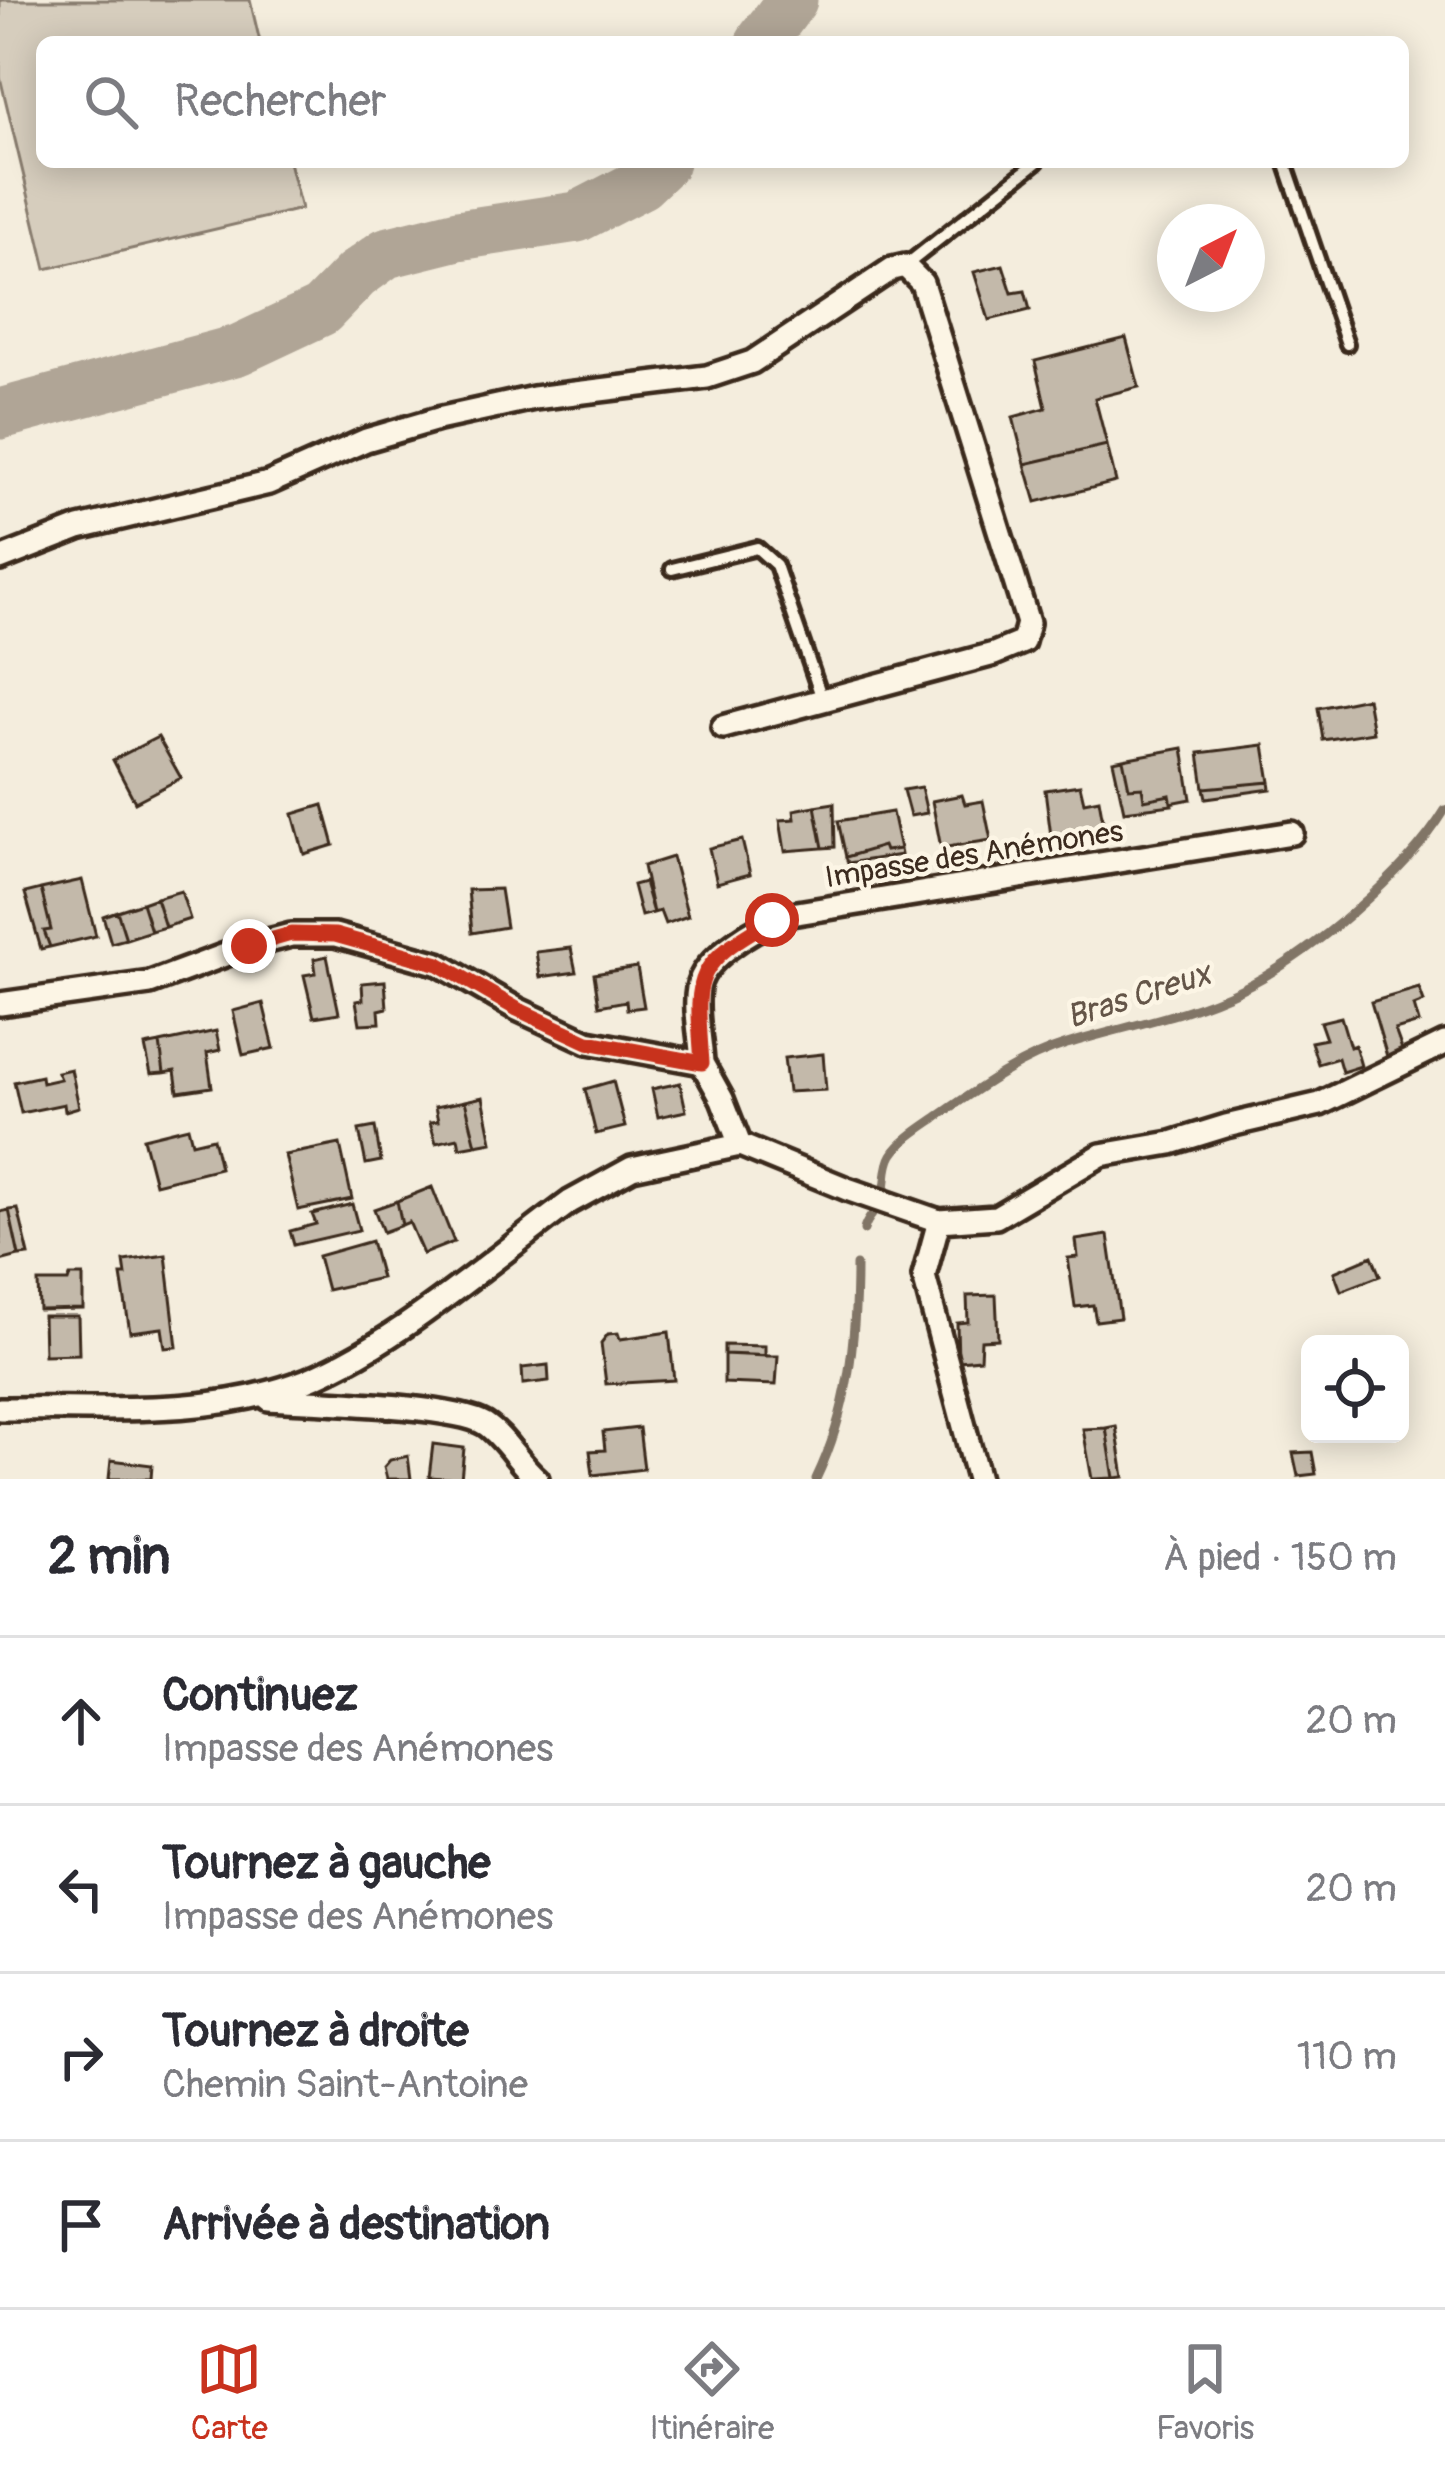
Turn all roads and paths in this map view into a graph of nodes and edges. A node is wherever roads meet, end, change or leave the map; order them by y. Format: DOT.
graph roads {
  1 [pos="1029,168"];
  2 [pos="1287,168"];
  3 [pos="905,266"];
  4 [pos="1346,344"];
  5 [pos="0,560"];
  6 [pos="672,569"];
  7 [pos="821,699"];
  8 [pos="723,727"];
  9 [pos="1292,833"];
  10 [pos="0,1004"];
  11 [pos="1445,1043"];
  12 [pos="702,1063"];
  13 [pos="740,1145"];
  14 [pos="939,1221"];
  15 [pos="244,1398"];
  16 [pos="0,1409"];
  17 [pos="537,1479"];
  18 [pos="978,1479"];
  1 -- 3 [label="lane"];
  2 -- 4 [label="lane"];
  3 -- 5 [label="street"];
  3 -- 7 [label="street"];
  6 -- 7 [label="lane"];
  7 -- 8 [label="street"];
  9 -- 12 [label="street, Impasse des Anémones"];
  10 -- 12 [label="street"];
  11 -- 14 [label="street"];
  12 -- 13 [label="street"];
  13 -- 14 [label="street"];
  13 -- 15 [label="street"];
  14 -- 18 [label="street"];
  15 -- 16 [label="street"];
  15 -- 17 [label="street"];
}
